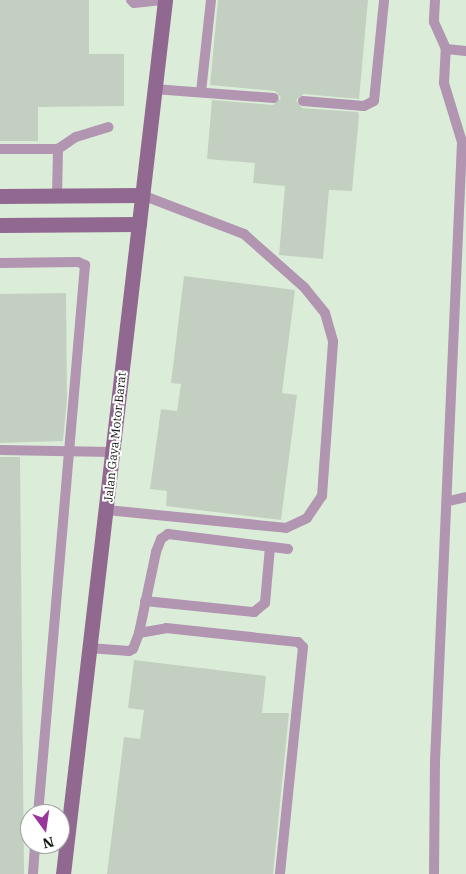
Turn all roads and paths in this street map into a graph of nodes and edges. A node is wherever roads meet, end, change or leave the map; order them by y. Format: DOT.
graph roads {
  1 [pos="131,0"];
  2 [pos="165,0"];
  3 [pos="211,0"];
  4 [pos="384,0"];
  5 [pos="435,0"];
  6 [pos="446,49"];
  7 [pos="466,51"];
  8 [pos="154,89"];
  9 [pos="201,92"];
  10 [pos="274,98"];
  11 [pos="303,101"];
  12 [pos="109,127"];
  13 [pos="464,142"];
  14 [pos="0,149"];
  15 [pos="58,149"];
  16 [pos="142,195"];
  17 [pos="0,196"];
  18 [pos="57,196"];
  19 [pos="139,224"];
  20 [pos="0,225"];
  21 [pos="0,263"];
  22 [pos="0,450"];
  23 [pos="71,451"];
  24 [pos="112,452"];
  25 [pos="466,498"];
  26 [pos="449,501"];
  27 [pos="107,510"];
  28 [pos="270,547"];
  29 [pos="288,549"];
  30 [pos="146,601"];
  31 [pos="139,633"];
  32 [pos="90,648"];
  33 [pos="39,804"];
  34 [pos="34,854"];
  35 [pos="33,874"];
  36 [pos="63,874"];
  37 [pos="280,874"];
  38 [pos="434,874"];
  1 -- 2 [label="lane"];
  2 -- 8 [label="street, Jalan Gaya Motor Barat"];
  3 -- 9 [label="lane"];
  4 -- 11 [label="lane"];
  5 -- 6 [label="lane"];
  6 -- 7 [label="lane"];
  6 -- 13 [label="lane"];
  8 -- 9 [label="lane"];
  8 -- 16 [label="street, Jalan Gaya Motor Barat"];
  9 -- 10 [label="lane"];
  12 -- 15 [label="lane"];
  13 -- 26 [label="lane"];
  14 -- 15 [label="lane"];
  15 -- 18 [label="lane"];
  16 -- 18 [label="street"];
  16 -- 19 [label="street, Jalan Gaya Motor Barat"];
  16 -- 27 [label="lane"];
  17 -- 18 [label="street"];
  19 -- 20 [label="street"];
  19 -- 24 [label="street, Jalan Gaya Motor Barat"];
  21 -- 23 [label="lane"];
  22 -- 23 [label="lane"];
  23 -- 24 [label="lane"];
  23 -- 33 [label="lane"];
  24 -- 27 [label="street, Jalan Gaya Motor Barat"];
  25 -- 26 [label="lane"];
  26 -- 38 [label="lane"];
  27 -- 32 [label="street, Jalan Gaya Motor Barat"];
  28 -- 29 [label="lane"];
  28 -- 30 [label="lane"];
  28 -- 30 [label="lane"];
  30 -- 31 [label="lane"];
  31 -- 32 [label="lane"];
  31 -- 37 [label="lane"];
  32 -- 36 [label="street, Jalan Gaya Motor Barat"];
  34 -- 35 [label="lane"];
}
